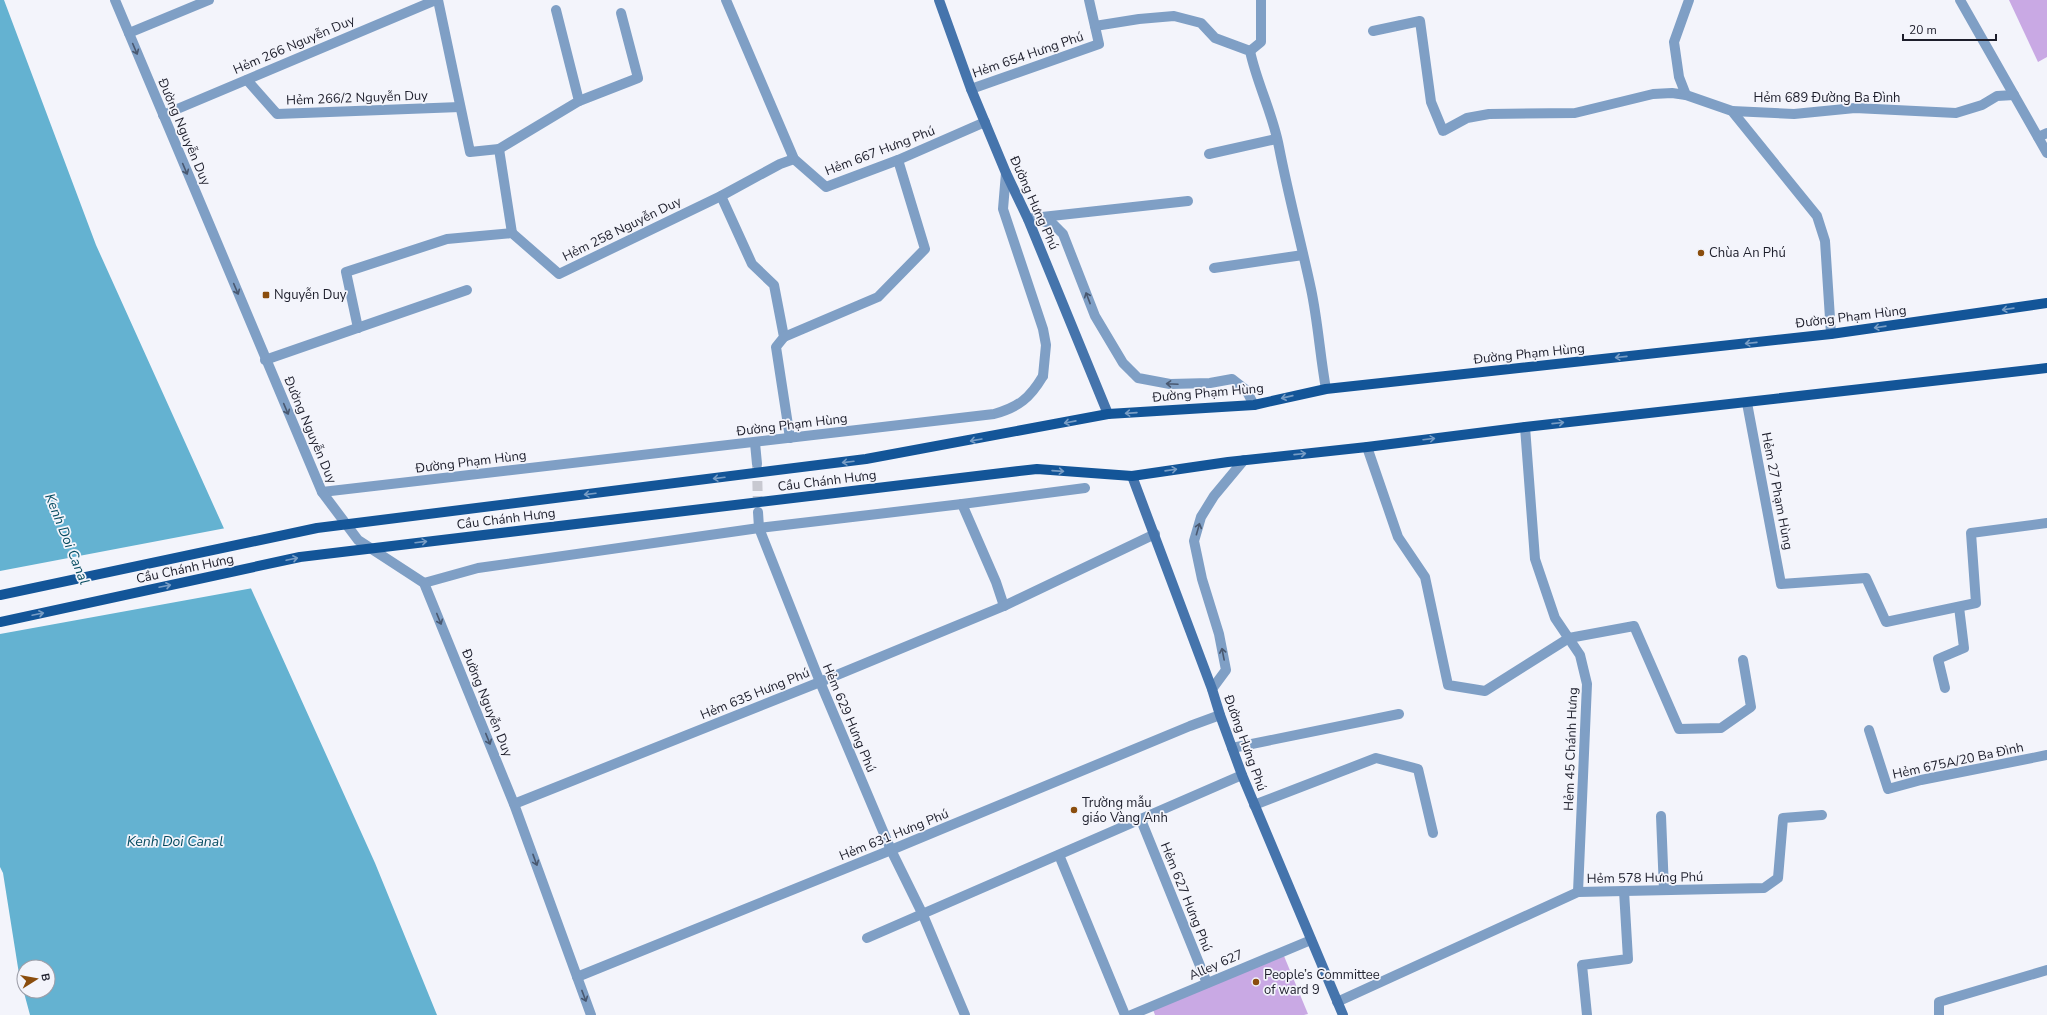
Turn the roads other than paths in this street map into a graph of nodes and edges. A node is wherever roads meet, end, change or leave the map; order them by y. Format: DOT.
graph roads {
  1 [pos="115,0"];
  2 [pos="209,0"];
  3 [pos="437,0"];
  4 [pos="726,0"];
  5 [pos="939,0"];
  6 [pos="1090,0"];
  7 [pos="1261,0"];
  8 [pos="1689,0"];
  9 [pos="1960,0"];
  10 [pos="556,10"];
  11 [pos="621,13"];
  12 [pos="1095,26"];
  13 [pos="1373,31"];
  14 [pos="129,33"];
  15 [pos="1250,51"];
  16 [pos="247,80"];
  17 [pos="972,89"];
  18 [pos="1686,95"];
  19 [pos="2014,95"];
  20 [pos="579,101"];
  21 [pos="460,107"];
  22 [pos="1732,111"];
  23 [pos="163,115"];
  24 [pos="985,122"];
  25 [pos="2042,135"];
  26 [pos="1276,139"];
  27 [pos="499,149"];
  28 [pos="2047,153"];
  29 [pos="1210,154"];
  30 [pos="794,159"];
  31 [pos="898,160"];
  32 [pos="1006,174"];
  33 [pos="721,196"];
  34 [pos="1188,201"];
  35 [pos="1028,219"];
  36 [pos="512,233"];
  37 [pos="1303,255"];
  38 [pos="1214,268"];
  39 [pos="467,290"];
  40 [pos="2047,303"];
  41 [pos="358,328"];
  42 [pos="1831,334"];
  43 [pos="784,337"];
  44 [pos="266,360"];
  45 [pos="2047,368"];
  46 [pos="1326,389"];
  47 [pos="1747,403"];
  48 [pos="1254,405"];
  49 [pos="1108,414"];
  50 [pos="1525,427"];
  51 [pos="1015,433"];
  52 [pos="790,438"];
  53 [pos="754,443"];
  54 [pos="1367,447"];
  55 [pos="1244,460"];
  56 [pos="756,464"];
  57 [pos="1132,476"];
  58 [pos="1085,488"];
  59 [pos="322,492"];
  60 [pos="962,504"];
  61 [pos="758,512"];
  62 [pos="2047,523"];
  63 [pos="758,528"];
  64 [pos="1155,534"];
  65 [pos="424,583"];
  66 [pos="0,595"];
  67 [pos="1004,606"];
  68 [pos="1959,606"];
  69 [pos="0,622"];
  70 [pos="1569,638"];
  71 [pos="1743,660"];
  72 [pos="820,682"];
  73 [pos="1945,688"];
  74 [pos="1212,689"];
  75 [pos="1399,714"];
  76 [pos="1220,715"];
  77 [pos="1869,730"];
  78 [pos="1232,748"];
  79 [pos="2047,755"];
  80 [pos="1242,776"];
  81 [pos="514,804"];
  82 [pos="1254,805"];
  83 [pos="1822,815"];
  84 [pos="1661,816"];
  85 [pos="1141,820"];
  86 [pos="1433,833"];
  87 [pos="891,850"];
  88 [pos="1059,855"];
  89 [pos="1664,890"];
  90 [pos="1624,891"];
  91 [pos="1578,892"];
  92 [pos="923,915"];
  93 [pos="867,938"];
  94 [pos="1311,940"];
  95 [pos="2047,970"];
  96 [pos="577,977"];
  97 [pos="1207,983"];
  98 [pos="1337,1002"];
  99 [pos="591,1015"];
  100 [pos="965,1015"];
  101 [pos="1125,1015"];
  102 [pos="1131,1015"];
  103 [pos="1343,1015"];
  104 [pos="1587,1015"];
  105 [pos="1939,1015"];
  1 -- 14 [label="street, Đường Nguyễn Duy"];
  2 -- 14 [label="street"];
  3 -- 16 [label="street, Hẻm 266 Nguyễn Duy"];
  3 -- 21 [label="street"];
  4 -- 30 [label="street, Hẻm 667 Hưng Phú"];
  5 -- 17 [label="main road, Đường Hưng Phú"];
  6 -- 12 [label="street, Hẻm 654 Hưng Phú"];
  7 -- 15 [label="street"];
  8 -- 18 [label="street"];
  9 -- 19 [label="street"];
  10 -- 20 [label="street"];
  11 -- 20 [label="street"];
  12 -- 15 [label="street, Hẻm 654 Hưng Phú"];
  12 -- 17 [label="street, Hẻm 654 Hưng Phú"];
  13 -- 18 [label="street, Hẻm 689 Đường Ba Đình"];
  14 -- 23 [label="street, Đường Nguyễn Duy, one-way"];
  15 -- 26 [label="street"];
  16 -- 21 [label="street, Hẻm 266/2 Nguyễn Duy"];
  16 -- 23 [label="street, Hẻm 266 Nguyễn Duy"];
  17 -- 24 [label="main road, Đường Hưng Phú"];
  18 -- 22 [label="street, Hẻm 689 Đường Ba Đình"];
  19 -- 22 [label="street, Hẻm 689 Đường Ba Đình"];
  19 -- 25 [label="street"];
  20 -- 27 [label="street"];
  21 -- 27 [label="street"];
  22 -- 42 [label="street"];
  23 -- 44 [label="street, Đường Nguyễn Duy, one-way"];
  24 -- 31 [label="street, Hẻm 667 Hưng Phú"];
  24 -- 32 [label="main road, Đường Hưng Phú"];
  25 -- 28 [label="street"];
  26 -- 29 [label="street"];
  26 -- 37 [label="street"];
  27 -- 36 [label="street"];
  30 -- 31 [label="street, Hẻm 667 Hưng Phú"];
  30 -- 33 [label="street"];
  31 -- 43 [label="street"];
  32 -- 35 [label="main road, Đường Hưng Phú"];
  32 -- 52 [label="street, Đường Phạm Hùng"];
  33 -- 36 [label="street, Hẻm 258 Nguyễn Duy"];
  33 -- 43 [label="street"];
  34 -- 35 [label="street"];
  48 -- 35 [label="street, one-way"];
  35 -- 49 [label="main road, Đường Hưng Phú"];
  36 -- 41 [label="street"];
  37 -- 38 [label="street"];
  37 -- 46 [label="street"];
  39 -- 41 [label="street"];
  40 -- 42 [label="main road, Đường Phạm Hùng, one-way"];
  41 -- 44 [label="street"];
  42 -- 46 [label="main road, Đường Phạm Hùng, one-way"];
  43 -- 52 [label="street"];
  44 -- 59 [label="street, Đường Nguyễn Duy, one-way"];
  45 -- 47 [label="main road"];
  46 -- 48 [label="main road, Đường Phạm Hùng, one-way"];
  50 -- 47 [label="main road, one-way"];
  47 -- 68 [label="street, Hẻm 27 Phạm Hùng"];
  48 -- 49 [label="main road, Đường Phạm Hùng, one-way"];
  49 -- 51 [label="main road, Đường Phạm Hùng, one-way"];
  54 -- 50 [label="main road, one-way"];
  50 -- 70 [label="street, Hẻm 45 Chánh Hưng"];
  51 -- 66 [label="main road, Cầu Chánh Hưng, one-way"];
  52 -- 53 [label="street, Đường Phạm Hùng"];
  53 -- 56 [label="street"];
  53 -- 59 [label="street, Đường Phạm Hùng"];
  55 -- 54 [label="main road, one-way"];
  54 -- 70 [label="street"];
  57 -- 55 [label="main road, one-way"];
  74 -- 55 [label="street, one-way"];
  57 -- 64 [label="main road, Đường Hưng Phú"];
  69 -- 57 [label="main road, Cầu Chánh Hưng, one-way"];
  58 -- 60 [label="street"];
  59 -- 65 [label="street, Đường Nguyễn Duy"];
  60 -- 63 [label="street"];
  60 -- 67 [label="street"];
  61 -- 63 [label="street"];
  62 -- 68 [label="street"];
  63 -- 65 [label="street"];
  63 -- 72 [label="street, Hẻm 629 Hưng Phú"];
  64 -- 67 [label="street, Hẻm 635 Hưng Phú"];
  64 -- 74 [label="main road, Đường Hưng Phú"];
  65 -- 81 [label="street, Đường Nguyễn Duy, one-way"];
  67 -- 72 [label="street, Hẻm 635 Hưng Phú"];
  68 -- 73 [label="street"];
  70 -- 71 [label="street"];
  70 -- 91 [label="street, Hẻm 45 Chánh Hưng"];
  72 -- 81 [label="street, Hẻm 635 Hưng Phú"];
  72 -- 87 [label="street, Hẻm 629 Hưng Phú"];
  74 -- 76 [label="main road, Đường Hưng Phú"];
  75 -- 78 [label="street"];
  76 -- 78 [label="main road, Đường Hưng Phú"];
  76 -- 87 [label="street, Hẻm 631 Hưng Phú"];
  77 -- 79 [label="street, Hẻm 675A/20 Ba Đình"];
  78 -- 80 [label="main road, Đường Hưng Phú"];
  80 -- 82 [label="main road, Đường Hưng Phú"];
  80 -- 85 [label="street"];
  81 -- 96 [label="street, Đường Nguyễn Duy, one-way"];
  82 -- 86 [label="street"];
  82 -- 94 [label="main road, Đường Hưng Phú"];
  83 -- 89 [label="street, Hẻm 578 Hưng Phú"];
  84 -- 89 [label="street"];
  85 -- 88 [label="street"];
  85 -- 97 [label="street, Hẻm 627 Hưng Phú"];
  87 -- 92 [label="street, Hẻm 629 Hưng Phú"];
  87 -- 96 [label="street, Hẻm 631 Hưng Phú"];
  88 -- 92 [label="street"];
  88 -- 101 [label="street"];
  89 -- 90 [label="street, Hẻm 578 Hưng Phú"];
  90 -- 91 [label="street, Hẻm 578 Hưng Phú"];
  90 -- 104 [label="street"];
  91 -- 98 [label="street, Hẻm 578 Hưng Phú"];
  92 -- 93 [label="street"];
  92 -- 100 [label="street, Hẻm 629 Hưng Phú"];
  94 -- 97 [label="street, Alley 627"];
  94 -- 98 [label="main road, Đường Hưng Phú"];
  95 -- 105 [label="street"];
  96 -- 99 [label="street, Đường Nguyễn Duy, one-way"];
  97 -- 102 [label="street, Alley 627"];
  98 -- 103 [label="main road, Đường Hưng Phú"];
}
